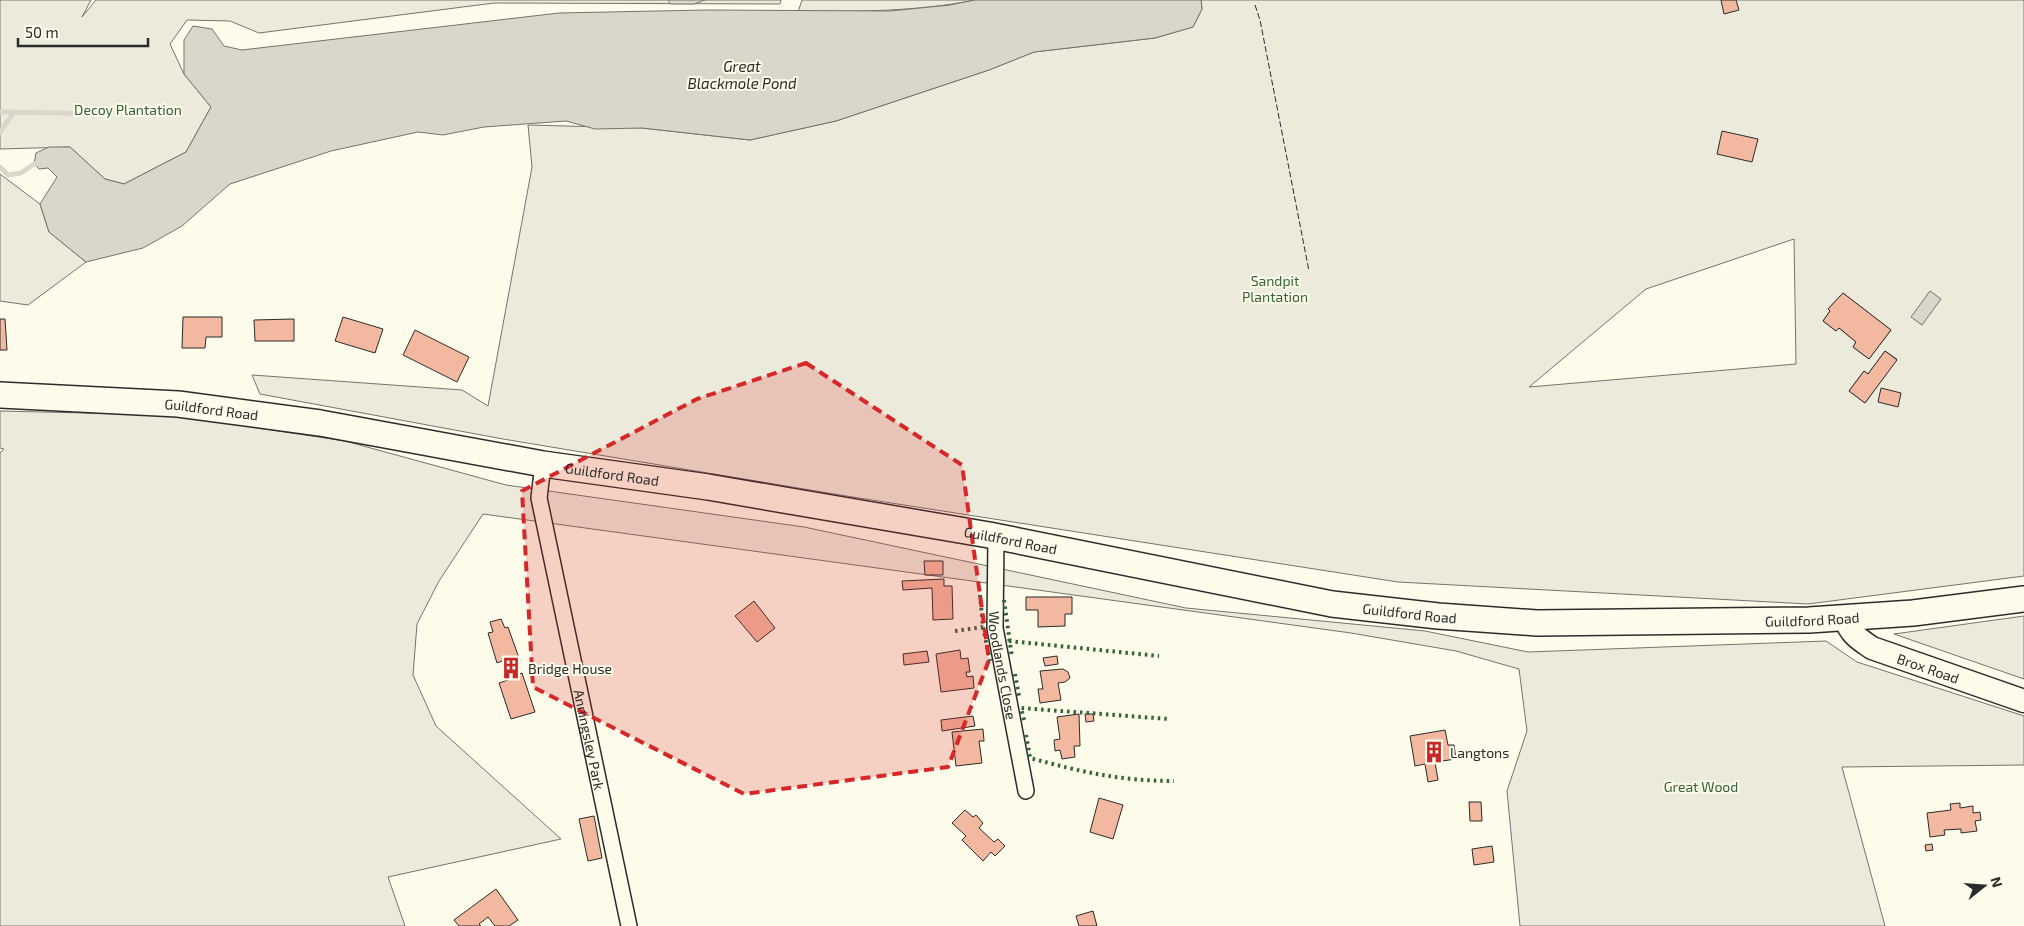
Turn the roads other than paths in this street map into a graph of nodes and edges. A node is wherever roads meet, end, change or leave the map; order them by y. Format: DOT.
graph roads {
  1 [pos="0,395"];
  2 [pos="544,464"];
  3 [pos="996,537"];
  4 [pos="2024,599"];
  5 [pos="1845,618"];
  6 [pos="2024,701"];
  7 [pos="1026,791"];
  8 [pos="629,926"];
  1 -- 2 [label="main road, Guildford Road"];
  2 -- 3 [label="main road, Guildford Road"];
  2 -- 8 [label="street, Anningsley Park"];
  3 -- 5 [label="main road, Guildford Road"];
  3 -- 7 [label="street, Woodlands Close"];
  4 -- 5 [label="main road, Guildford Road"];
  5 -- 6 [label="street, Brox Road"];
}
